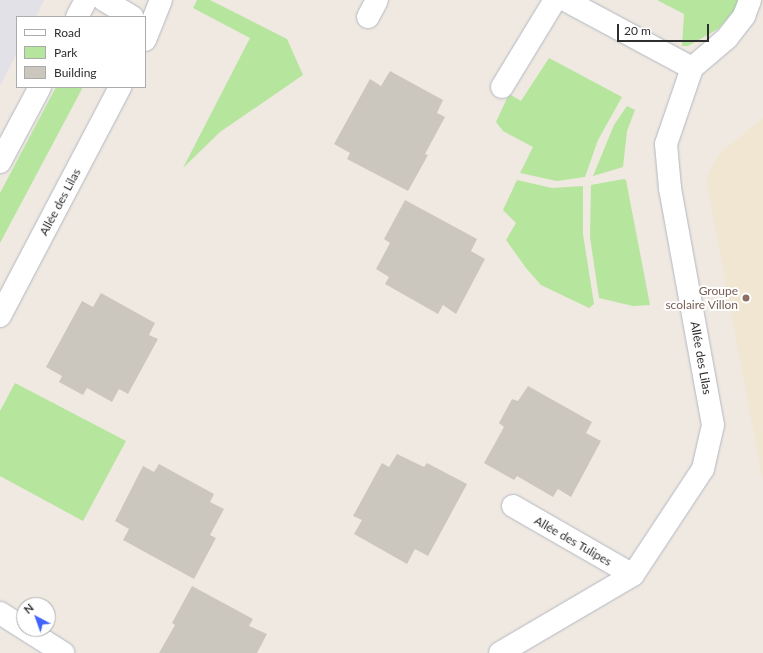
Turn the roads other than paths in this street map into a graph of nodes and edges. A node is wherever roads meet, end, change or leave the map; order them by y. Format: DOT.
graph roads {
  1 [pos="86,0"];
  2 [pos="104,0"];
  3 [pos="161,0"];
  4 [pos="555,0"];
  5 [pos="565,0"];
  6 [pos="750,0"];
  7 [pos="78,16"];
  8 [pos="130,16"];
  9 [pos="147,31"];
  10 [pos="692,68"];
  11 [pos="502,87"];
  12 [pos="39,88"];
  13 [pos="119,88"];
  14 [pos="0,162"];
  15 [pos="0,316"];
  16 [pos="513,506"];
  17 [pos="633,575"];
  18 [pos="0,613"];
  19 [pos="63,653"];
  20 [pos="500,653"];
  1 -- 7 [label="street"];
  2 -- 8 [label="street"];
  3 -- 9 [label="street"];
  4 -- 11 [label="street"];
  5 -- 10 [label="street"];
  6 -- 10 [label="street"];
  10 -- 17 [label="street, Allée des Lilas"];
  12 -- 14 [label="street"];
  13 -- 15 [label="street, Allée des Lilas"];
  16 -- 17 [label="street, Allée des Tulipes"];
  17 -- 20 [label="street, Allée des Lilas"];
  18 -- 19 [label="street"];
}
